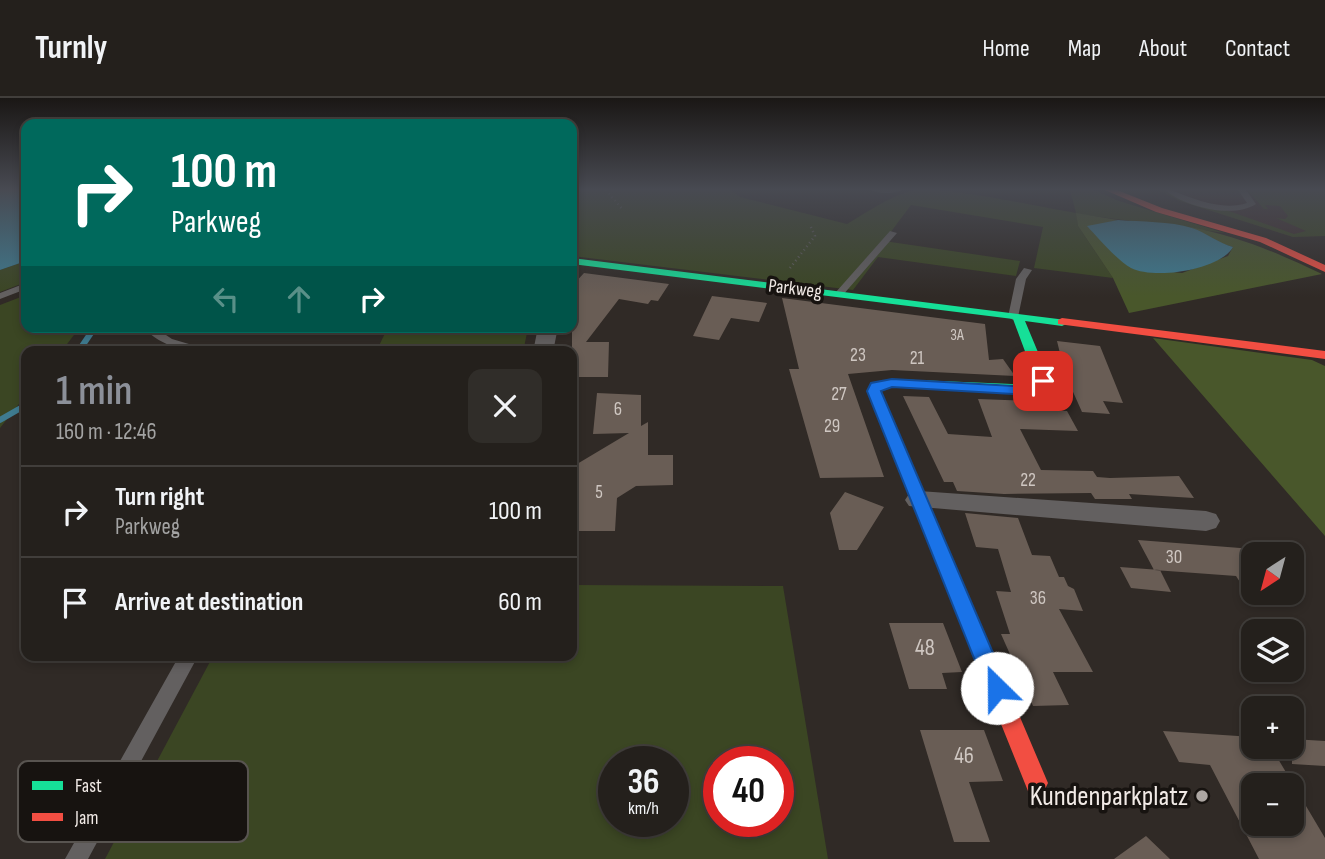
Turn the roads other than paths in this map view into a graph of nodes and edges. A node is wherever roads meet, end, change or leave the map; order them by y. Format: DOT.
graph roads {
  1 [pos="1213,226"];
  2 [pos="893,233"];
  3 [pos="577,262"];
  4 [pos="1325,269"];
  5 [pos="1027,270"];
  6 [pos="21,288"];
  7 [pos="839,294"];
  8 [pos="0,296"];
  9 [pos="1016,317"];
  10 [pos="154,333"];
  11 [pos="190,346"];
  12 [pos="1325,355"];
  13 [pos="919,500"];
  14 [pos="1206,522"];
  15 [pos="186,661"];
  16 [pos="131,761"];
  17 [pos="1036,783"];
  18 [pos="85,842"];
  19 [pos="76,859"];
  1 -- 4 [label="street"];
  2 -- 7 [label="lane"];
  3 -- 7 [label="street, Parkweg"];
  5 -- 9 [label="lane"];
  6 -- 8 [label="lane"];
  7 -- 9 [label="street, Parkweg"];
  9 -- 12 [label="street, Parkweg"];
  9 -- 13 [label="street"];
  10 -- 11 [label="lane"];
  13 -- 14 [label="street"];
  13 -- 17 [label="street"];
  15 -- 16 [label="lane"];
  18 -- 19 [label="lane"];
}
